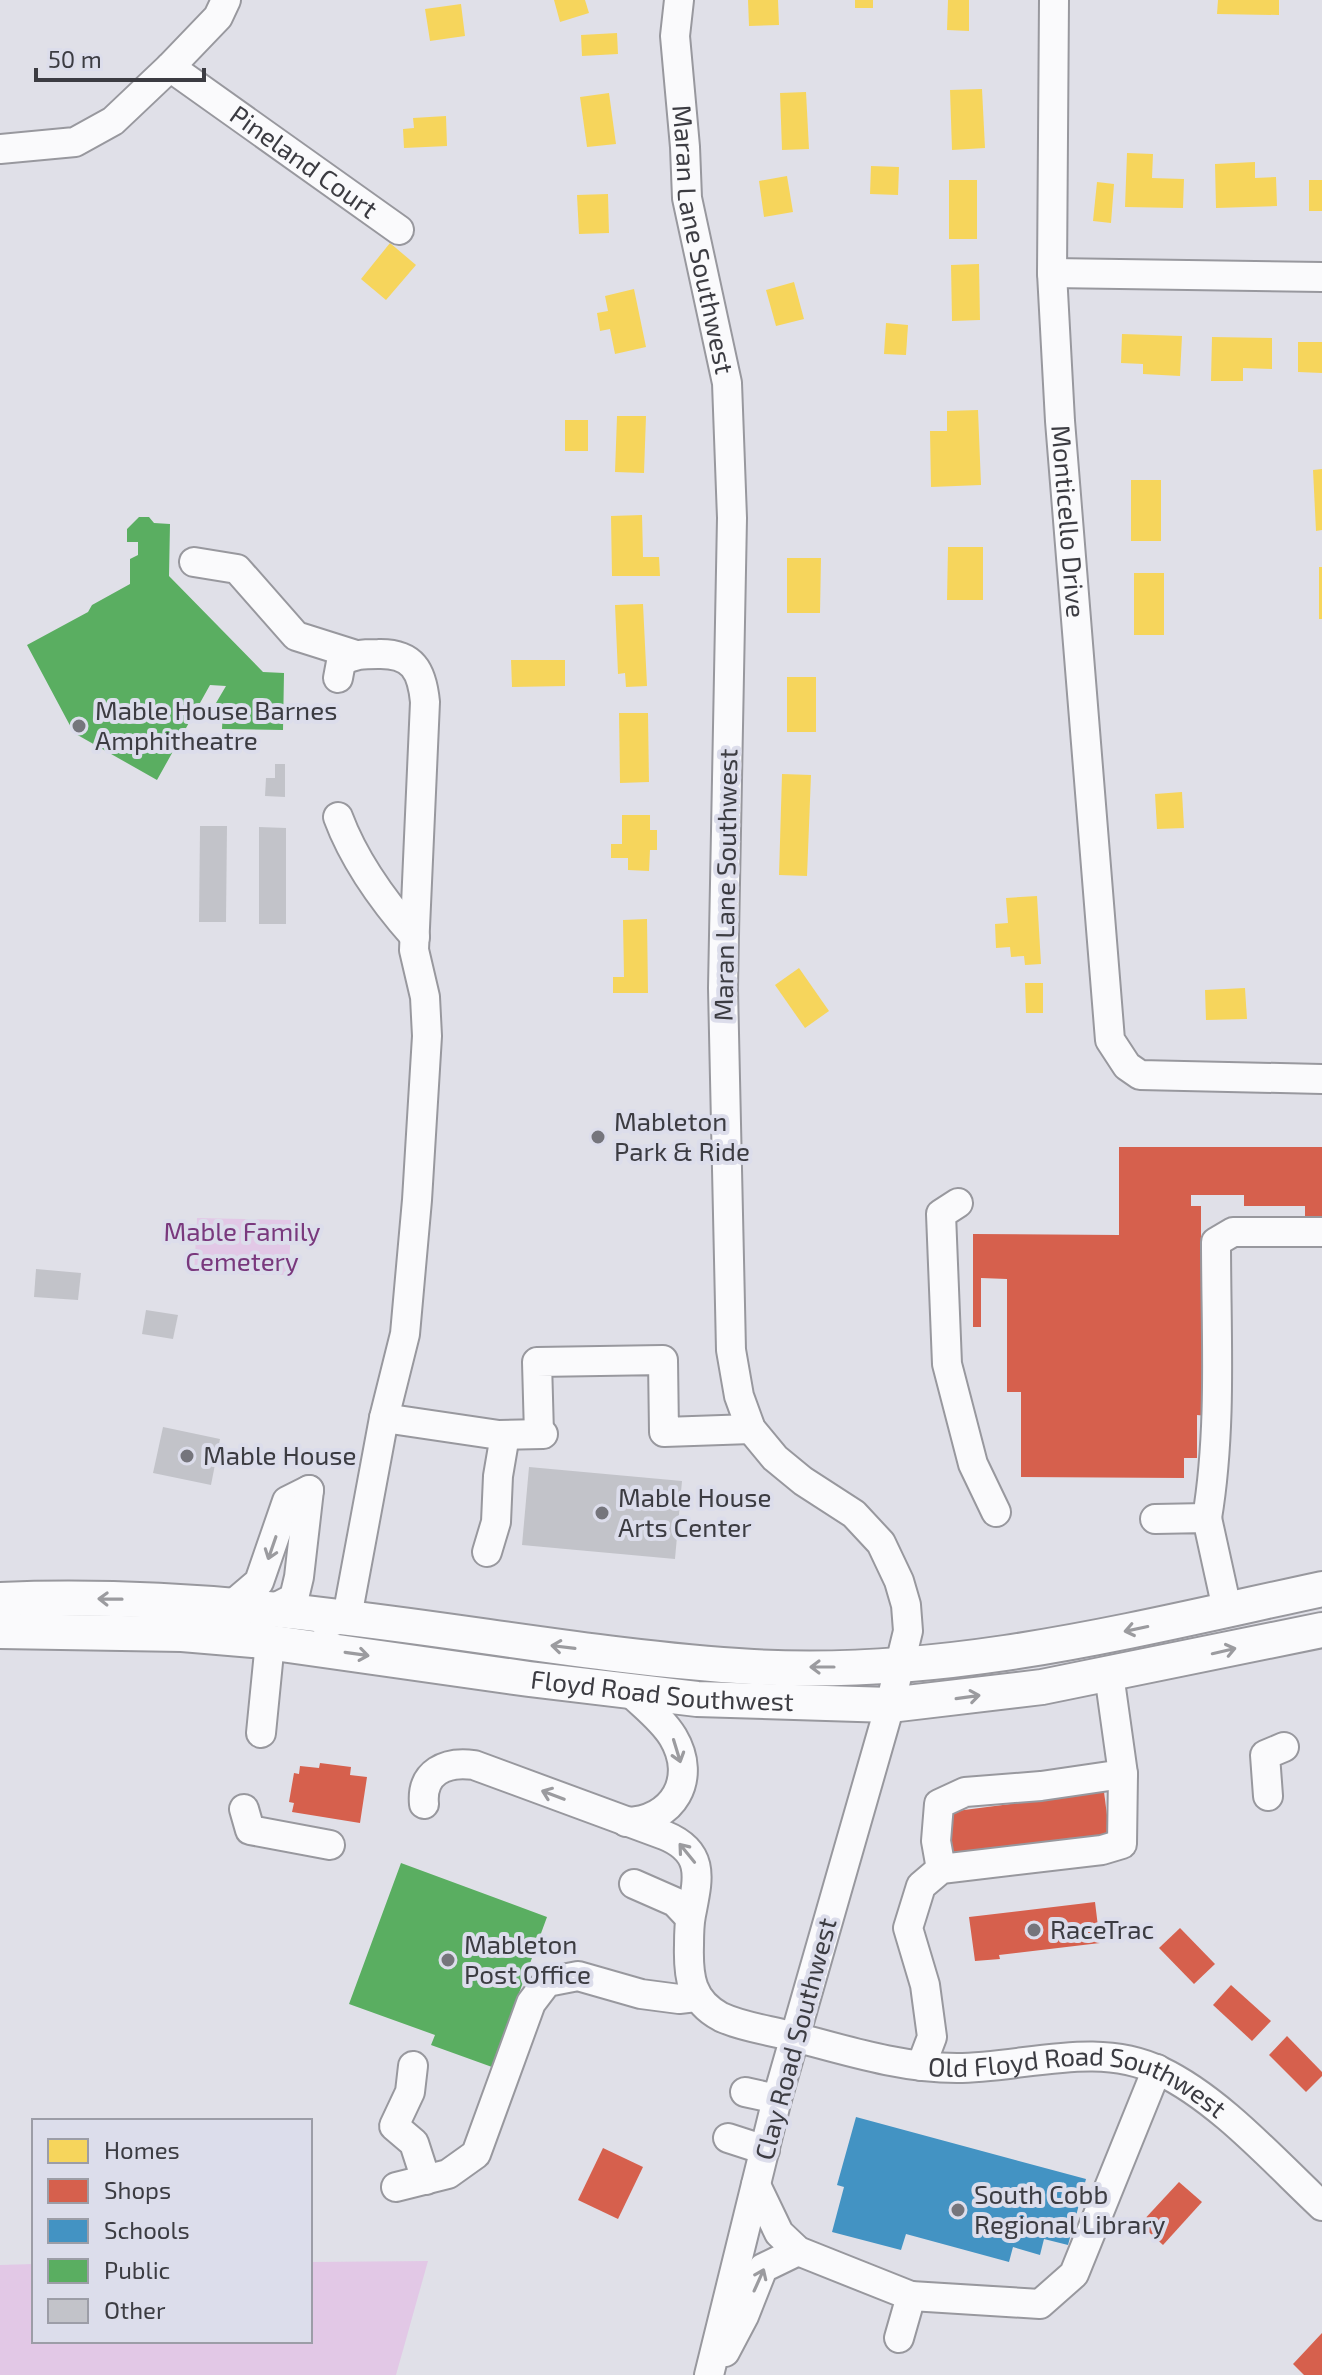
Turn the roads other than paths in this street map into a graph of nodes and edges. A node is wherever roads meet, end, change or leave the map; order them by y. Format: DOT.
graph roads {
  1 [pos="226,0"];
  2 [pos="679,0"];
  3 [pos="1054,0"];
  4 [pos="170,67"];
  5 [pos="0,149"];
  6 [pos="399,230"];
  7 [pos="1052,273"];
  8 [pos="1322,277"];
  9 [pos="194,562"];
  10 [pos="338,817"];
  11 [pos="415,937"];
  12 [pos="1322,1079"];
  13 [pos="958,1203"];
  14 [pos="1322,1232"];
  15 [pos="384,1418"];
  16 [pos="751,1429"];
  17 [pos="505,1435"];
  18 [pos="996,1512"];
  19 [pos="1207,1518"];
  20 [pos="1155,1519"];
  21 [pos="487,1552"];
  22 [pos="1322,1589"];
  23 [pos="0,1600"];
  24 [pos="232,1605"];
  25 [pos="1227,1609"];
  26 [pos="347,1617"];
  27 [pos="271,1626"];
  28 [pos="1322,1630"];
  29 [pos="0,1631"];
  30 [pos="114,1631"];
  31 [pos="900,1667"];
  32 [pos="1109,1674"];
  33 [pos="629,1691"];
  34 [pos="890,1705"];
  35 [pos="261,1733"];
  36 [pos="1284,1747"];
  37 [pos="1123,1774"];
  38 [pos="1268,1796"];
  39 [pos="424,1804"];
  40 [pos="244,1809"];
  41 [pos="626,1822"];
  42 [pos="330,1845"];
  43 [pos="941,1869"];
  44 [pos="634,1884"];
  45 [pos="690,1918"];
  46 [pos="696,1997"];
  47 [pos="795,2037"];
  48 [pos="413,2066"];
  49 [pos="921,2066"];
  50 [pos="1157,2069"];
  51 [pos="745,2092"];
  52 [pos="777,2099"];
  53 [pos="728,2138"];
  54 [pos="765,2150"];
  55 [pos="426,2180"];
  56 [pos="756,2185"];
  57 [pos="396,2187"];
  58 [pos="1322,2206"];
  59 [pos="798,2251"];
  60 [pos="911,2296"];
  61 [pos="899,2338"];
  62 [pos="711,2375"];
  1 -- 4 [label="street"];
  2 -- 16 [label="street, Maran Lane Southwest"];
  3 -- 7 [label="street, Monticello Drive"];
  4 -- 5 [label="street"];
  4 -- 6 [label="street, Pineland Court"];
  7 -- 8 [label="street"];
  7 -- 12 [label="street, Monticello Drive"];
  9 -- 11 [label="street"];
  10 -- 11 [label="street"];
  11 -- 15 [label="street"];
  13 -- 18 [label="street"];
  14 -- 19 [label="street"];
  15 -- 17 [label="street"];
  15 -- 26 [label="street"];
  16 -- 17 [label="street"];
  16 -- 31 [label="street, Maran Lane Southwest"];
  17 -- 21 [label="street"];
  19 -- 20 [label="street"];
  19 -- 25 [label="street"];
  22 -- 25 [label="main road, Floyd Road Southwest"];
  24 -- 23 [label="main road, Floyd Road Southwest, one-way"];
  24 -- 27 [label="main road, Floyd Road Southwest"];
  27 -- 24 [label="street, one-way"];
  25 -- 31 [label="main road, Floyd Road Southwest, one-way"];
  26 -- 27 [label="main road, Floyd Road Southwest"];
  26 -- 30 [label="street"];
  31 -- 26 [label="main road, Floyd Road Southwest, one-way"];
  27 -- 30 [label="main road, Floyd Road Southwest"];
  27 -- 33 [label="main road, Floyd Road Southwest, one-way"];
  27 -- 35 [label="street"];
  32 -- 28 [label="main road, Floyd Road Southwest, one-way"];
  29 -- 30 [label="main road, Floyd Road Southwest"];
  31 -- 34 [label="street, Maran Lane Southwest"];
  34 -- 32 [label="main road, Floyd Road Southwest, one-way"];
  32 -- 37 [label="street"];
  33 -- 34 [label="main road, Floyd Road Southwest"];
  33 -- 41 [label="street, one-way"];
  34 -- 47 [label="street, Clay Road Southwest"];
  36 -- 38 [label="street"];
  37 -- 43 [label="street"];
  37 -- 43 [label="street"];
  41 -- 39 [label="street, one-way"];
  40 -- 42 [label="street"];
  45 -- 41 [label="street, one-way"];
  43 -- 49 [label="street"];
  44 -- 45 [label="street"];
  45 -- 46 [label="street"];
  46 -- 47 [label="street, Old Floyd Road Southwest"];
  46 -- 55 [label="street"];
  47 -- 49 [label="street, Old Floyd Road Southwest"];
  47 -- 52 [label="street, Clay Road Southwest"];
  48 -- 55 [label="street"];
  49 -- 50 [label="street, Old Floyd Road Southwest"];
  50 -- 58 [label="street, Old Floyd Road Southwest"];
  50 -- 60 [label="street"];
  51 -- 52 [label="street"];
  52 -- 54 [label="street, Clay Road Southwest"];
  53 -- 54 [label="street"];
  54 -- 56 [label="street, Clay Road Southwest"];
  55 -- 57 [label="street"];
  56 -- 59 [label="street"];
  56 -- 62 [label="street, Clay Road Southwest"];
  59 -- 60 [label="street"];
  62 -- 59 [label="street, one-way"];
  60 -- 61 [label="street"];
}
